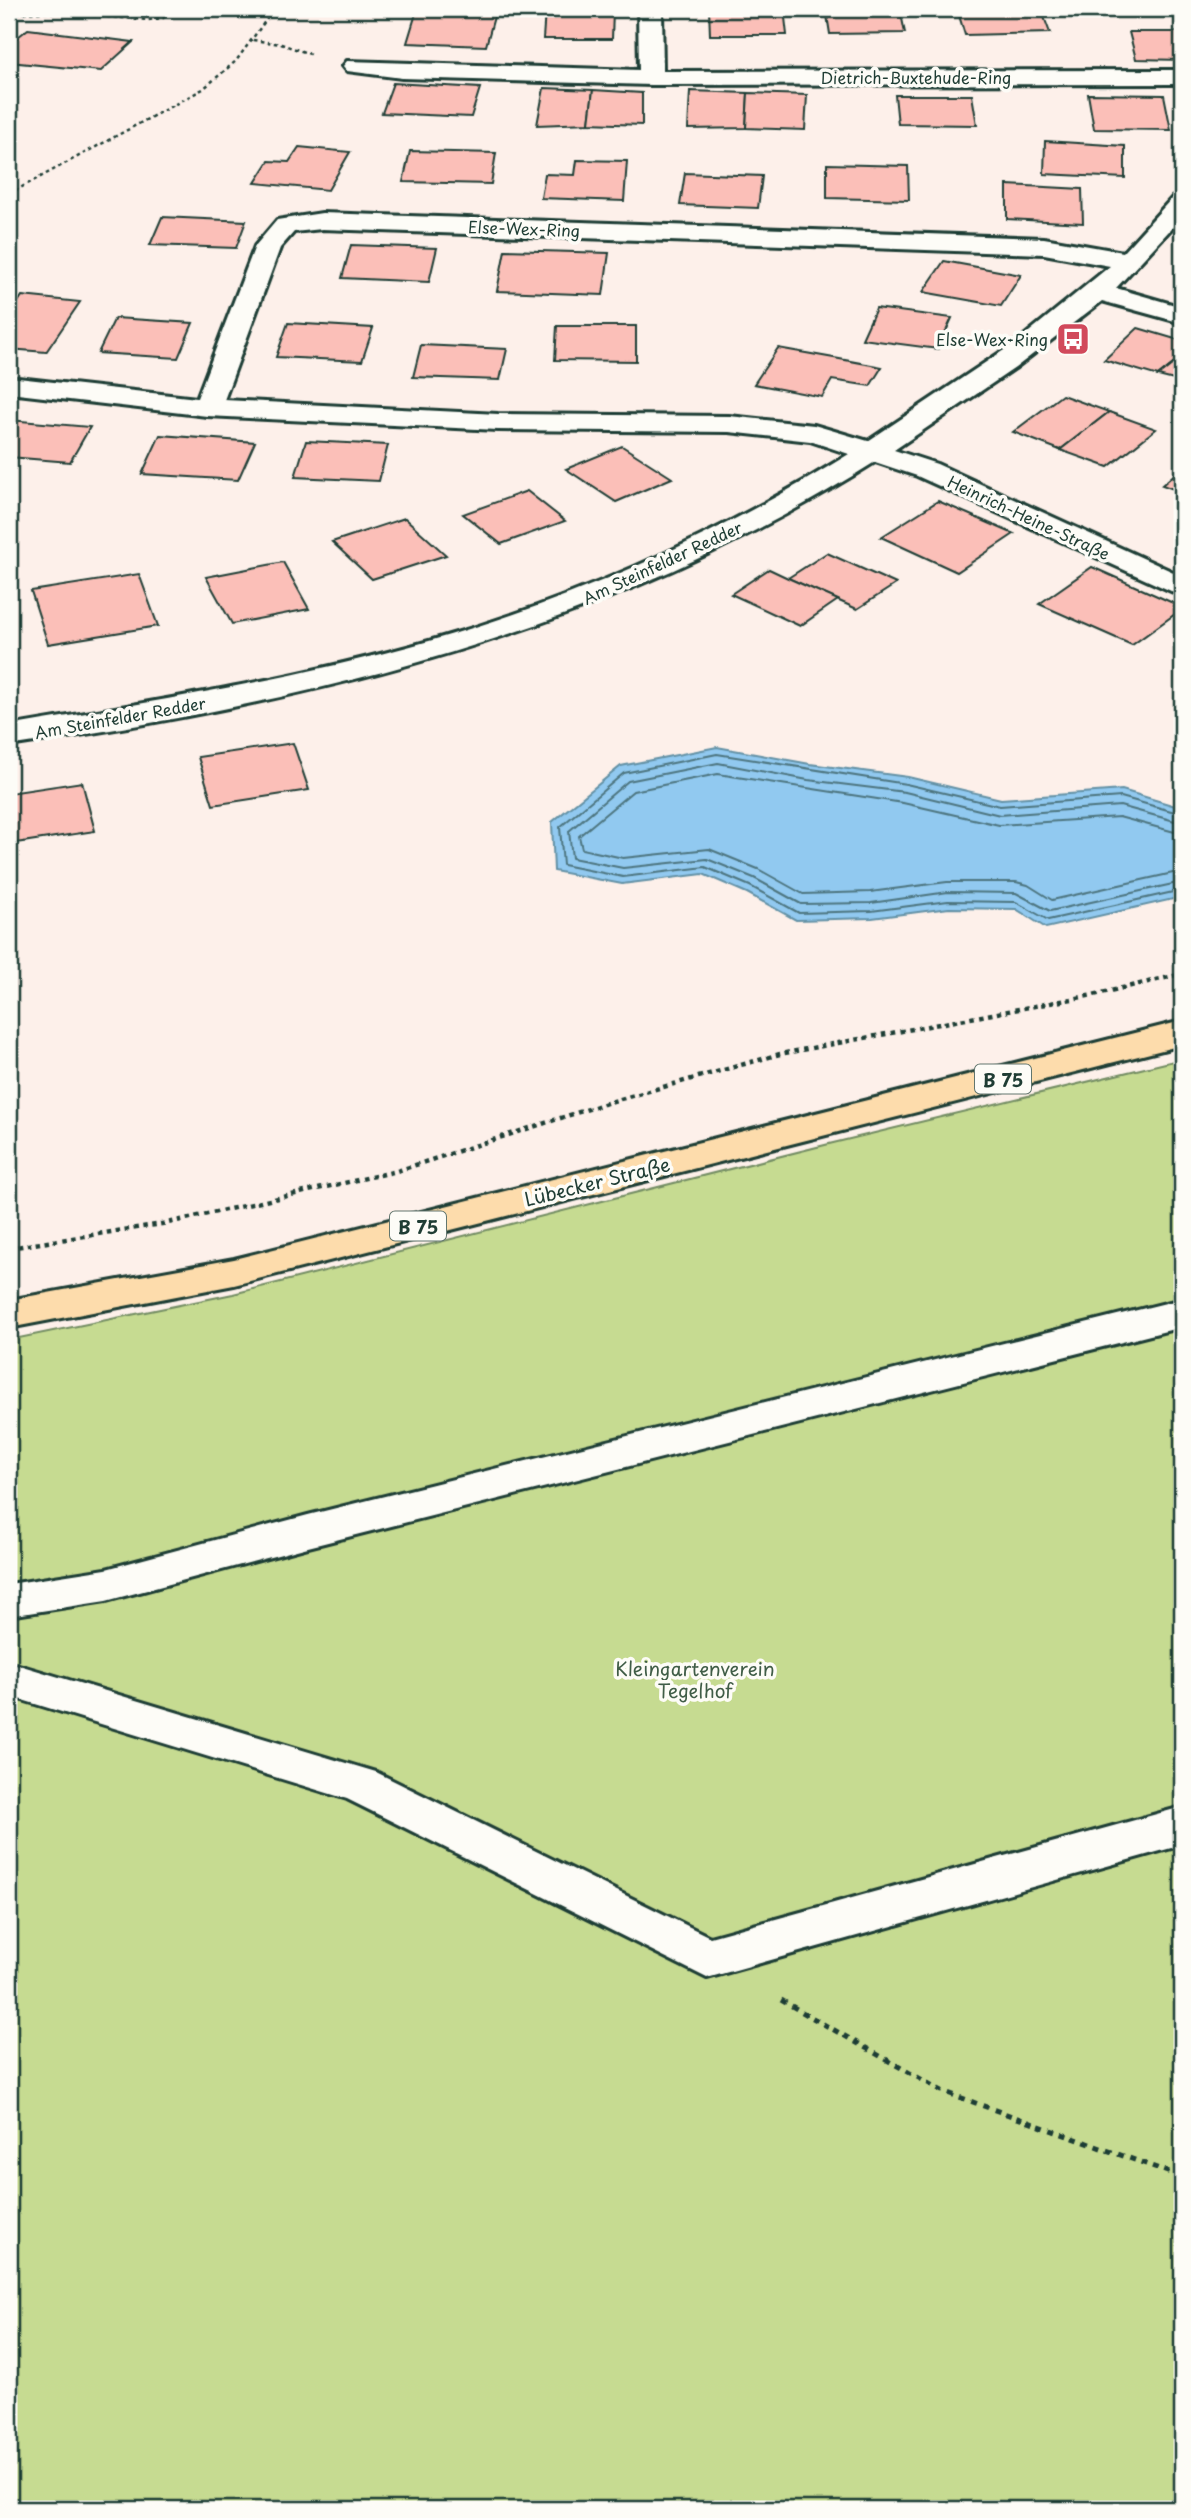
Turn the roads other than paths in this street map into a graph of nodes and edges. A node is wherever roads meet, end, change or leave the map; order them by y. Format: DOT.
graph roads {
  1 [pos="650,9"];
  2 [pos="355,66"];
  3 [pos="1182,77"];
  4 [pos="651,78"];
  5 [pos="1182,202"];
  6 [pos="1129,261"];
  7 [pos="1097,291"];
  8 [pos="1182,316"];
  9 [pos="9,386"];
  10 [pos="207,408"];
  11 [pos="874,451"];
  12 [pos="1182,587"];
  13 [pos="9,736"];
  14 [pos="1182,1033"];
  15 [pos="1182,1313"];
  16 [pos="9,1314"];
  17 [pos="9,1600"];
  18 [pos="9,1679"];
  19 [pos="1182,1826"];
  1 -- 4 [label="street"];
  2 -- 4 [label="street, Dietrich-Buxtehude-Ring"];
  3 -- 4 [label="street, Dietrich-Buxtehude-Ring"];
  5 -- 6 [label="street, Am Steinfelder Redder"];
  6 -- 7 [label="street, Am Steinfelder Redder"];
  6 -- 10 [label="street, Else-Wex-Ring"];
  7 -- 8 [label="street"];
  7 -- 11 [label="street, Am Steinfelder Redder"];
  9 -- 10 [label="street"];
  10 -- 11 [label="street"];
  11 -- 12 [label="street, Heinrich-Heine-Straße"];
  11 -- 13 [label="street, Am Steinfelder Redder"];
  14 -- 16 [label="main road, Lübecker Straße / B 75"];
  15 -- 17 [label="street"];
  18 -- 19 [label="street"];
}
